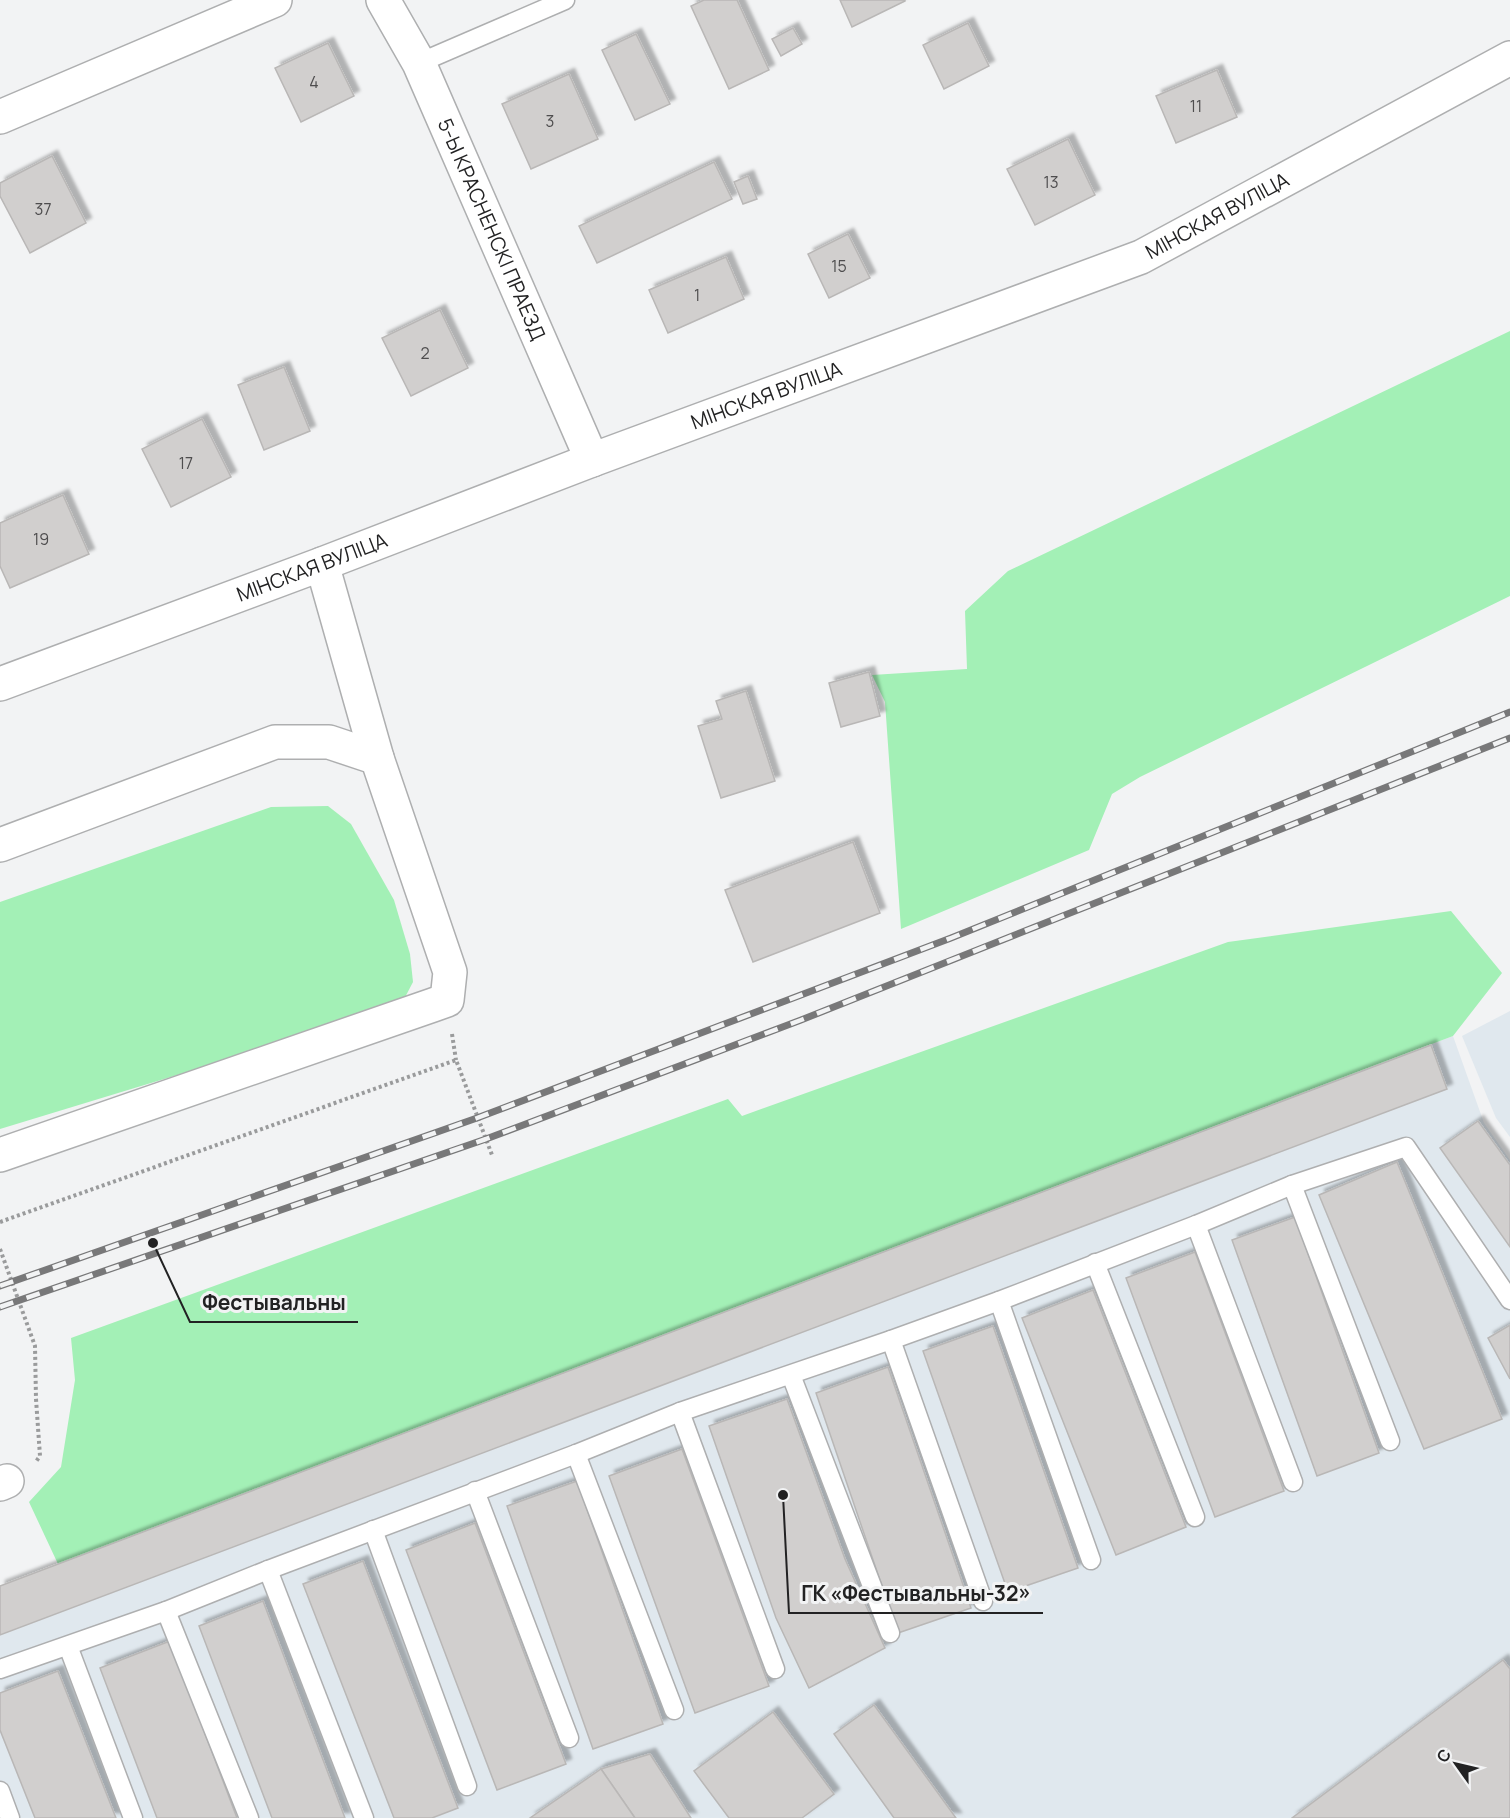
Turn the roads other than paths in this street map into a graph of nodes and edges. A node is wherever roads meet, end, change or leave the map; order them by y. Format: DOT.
graph roads {
  1 [pos="275,0"];
  2 [pos="383,0"];
  3 [pos="565,0"];
  4 [pos="1510,57"];
  5 [pos="419,63"];
  6 [pos="0,117"];
  7 [pos="592,460"];
  8 [pos="322,564"];
  9 [pos="0,684"];
  10 [pos="377,758"];
  11 [pos="0,845"];
  12 [pos="0,1155"];
  13 [pos="1292,1185"];
  14 [pos="1196,1224"];
  15 [pos="1095,1263"];
  16 [pos="1510,1300"];
  17 [pos="999,1301"];
  18 [pos="891,1340"];
  19 [pos="791,1375"];
  20 [pos="680,1412"];
  21 [pos="1390,1441"];
  22 [pos="576,1454"];
  23 [pos="1293,1482"];
  24 [pos="475,1491"];
  25 [pos="1195,1517"];
  26 [pos="373,1530"];
  27 [pos="1091,1560"];
  28 [pos="268,1570"];
  29 [pos="983,1601"];
  30 [pos="166,1611"];
  31 [pos="890,1633"];
  32 [pos="68,1646"];
  33 [pos="0,1669"];
  34 [pos="776,1669"];
  35 [pos="674,1710"];
  36 [pos="569,1738"];
  37 [pos="467,1786"];
  38 [pos="0,1791"];
  39 [pos="10,1818"];
  40 [pos="133,1818"];
  41 [pos="249,1818"];
  42 [pos="364,1818"];
  1 -- 6 [label="street"];
  2 -- 5 [label="street, 5-Ы КРАСНЕНСКІ ПРАЕЗД"];
  3 -- 5 [label="lane"];
  4 -- 7 [label="street, МІНСКАЯ ВУЛІЦА"];
  5 -- 7 [label="street, 5-Ы КРАСНЕНСКІ ПРАЕЗД"];
  7 -- 8 [label="street, МІНСКАЯ ВУЛІЦА"];
  8 -- 9 [label="street, МІНСКАЯ ВУЛІЦА"];
  8 -- 10 [label="street"];
  10 -- 11 [label="street"];
  10 -- 12 [label="street"];
  13 -- 14 [label="lane"];
  13 -- 16 [label="lane"];
  13 -- 21 [label="lane"];
  14 -- 15 [label="lane"];
  14 -- 23 [label="lane"];
  15 -- 17 [label="lane"];
  15 -- 25 [label="lane"];
  17 -- 18 [label="lane"];
  17 -- 27 [label="lane"];
  18 -- 19 [label="lane"];
  18 -- 29 [label="lane"];
  19 -- 20 [label="lane"];
  19 -- 31 [label="lane"];
  20 -- 22 [label="lane"];
  20 -- 34 [label="lane"];
  22 -- 24 [label="lane"];
  22 -- 35 [label="lane"];
  24 -- 26 [label="lane"];
  24 -- 36 [label="lane"];
  26 -- 28 [label="lane"];
  26 -- 37 [label="lane"];
  28 -- 30 [label="lane"];
  28 -- 42 [label="lane"];
  30 -- 32 [label="lane"];
  30 -- 41 [label="lane"];
  32 -- 33 [label="lane"];
  32 -- 40 [label="lane"];
  38 -- 39 [label="lane"];
}
